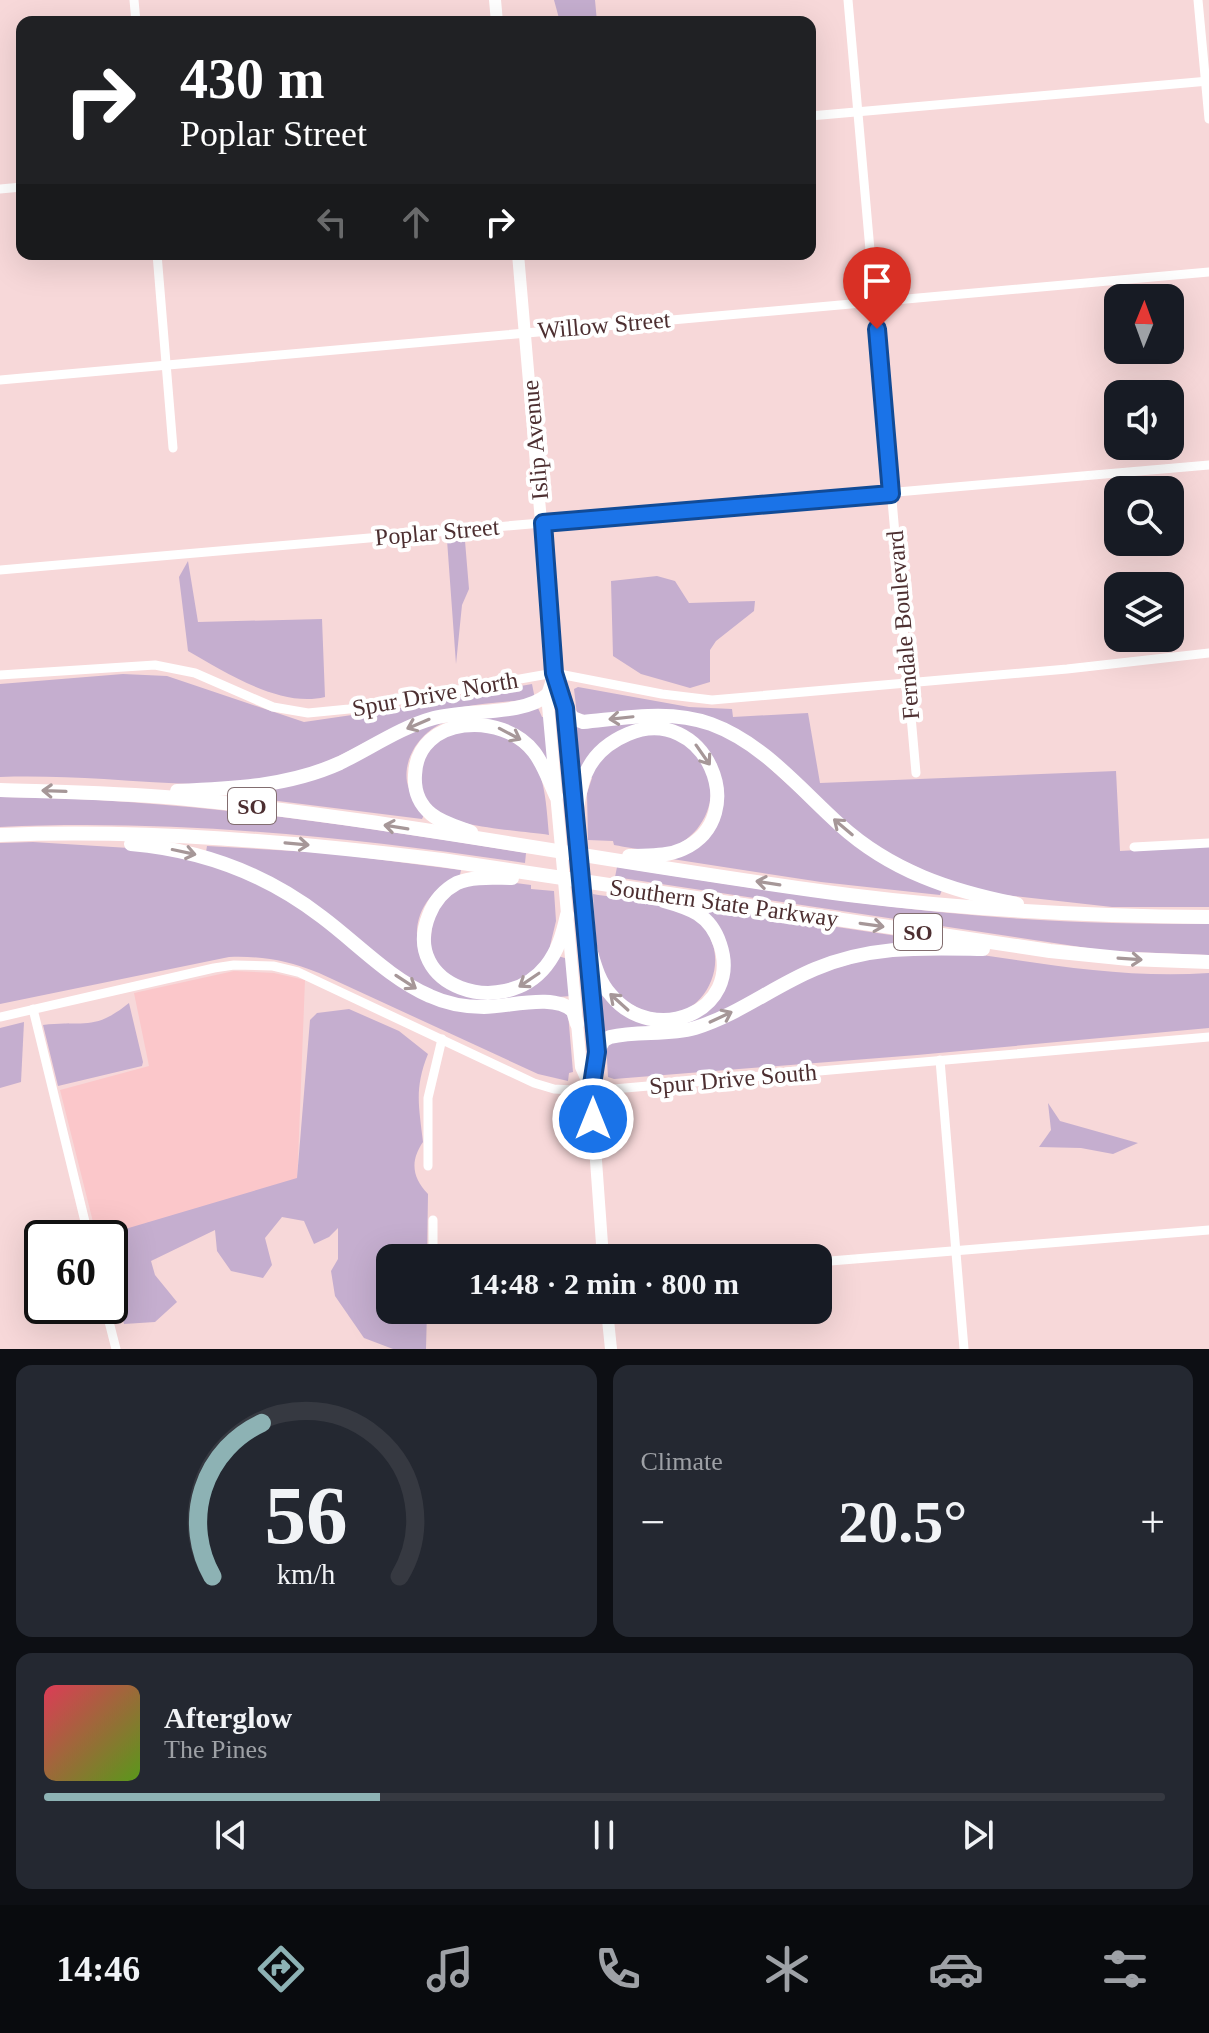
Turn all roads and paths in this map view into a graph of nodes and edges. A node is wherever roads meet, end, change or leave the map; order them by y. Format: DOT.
graph roads {
  1 [pos="848,0"];
  2 [pos="1198,0"];
  3 [pos="1207,82"];
  4 [pos="858,112"];
  5 [pos="816,116"];
  6 [pos="1209,119"];
  7 [pos="158,260"];
  8 [pos="519,260"];
  9 [pos="1209,272"];
  10 [pos="874,301"];
  11 [pos="525,333"];
  12 [pos="167,364"];
  13 [pos="0,380"];
  14 [pos="173,448"];
  15 [pos="1209,465"];
  16 [pos="891,494"];
  17 [pos="543,523"];
  18 [pos="0,570"];
  19 [pos="1209,653"];
  20 [pos="554,673"];
  21 [pos="0,675"];
  22 [pos="907,681"];
  23 [pos="547,695"];
  24 [pos="565,708"];
  25 [pos="916,773"];
  26 [pos="0,790"];
  27 [pos="95,793"];
  28 [pos="556,796"];
  29 [pos="575,817"];
  30 [pos="23,834"];
  31 [pos="0,835"];
  32 [pos="501,843"];
  33 [pos="1209,843"];
  34 [pos="1134,847"];
  35 [pos="588,856"];
  36 [pos="547,877"];
  37 [pos="629,889"];
  38 [pos="1069,914"];
  39 [pos="567,915"];
  40 [pos="1209,917"];
  41 [pos="587,939"];
  42 [pos="1050,951"];
  43 [pos="1209,962"];
  44 [pos="33,1009"];
  45 [pos="0,1017"];
  46 [pos="577,1024"];
  47 [pos="1209,1037"];
  48 [pos="442,1039"];
  49 [pos="597,1052"];
  50 [pos="940,1060"];
  51 [pos="591,1091"];
  52 [pos="428,1166"];
  53 [pos="85,1220"];
  54 [pos="433,1220"];
  55 [pos="1209,1230"];
  56 [pos="433,1244"];
  57 [pos="602,1244"];
  58 [pos="956,1251"];
  59 [pos="832,1261"];
  60 [pos="110,1324"];
  61 [pos="608,1324"];
  62 [pos="116,1349"];
  63 [pos="611,1349"];
  64 [pos="964,1349"];
  1 -- 4 [label="street, Ferndale Boulevard"];
  2 -- 3 [label="street"];
  3 -- 4 [label="street"];
  3 -- 6 [label="street"];
  4 -- 5 [label="street"];
  4 -- 10 [label="street, Ferndale Boulevard"];
  7 -- 12 [label="street"];
  8 -- 11 [label="main road, Islip Avenue"];
  9 -- 10 [label="street, Willow Street"];
  10 -- 11 [label="street, Willow Street"];
  10 -- 16 [label="street, Ferndale Boulevard"];
  11 -- 12 [label="street, Willow Street"];
  11 -- 17 [label="main road, Islip Avenue"];
  12 -- 13 [label="street, Willow Street"];
  12 -- 14 [label="street"];
  15 -- 16 [label="street, Poplar Street"];
  16 -- 17 [label="street, Poplar Street"];
  16 -- 22 [label="street, Ferndale Boulevard"];
  17 -- 18 [label="street, Poplar Street"];
  17 -- 20 [label="main road, Islip Avenue"];
  19 -- 22 [label="street, Spur Drive North"];
  20 -- 21 [label="street, Spur Drive North"];
  20 -- 22 [label="street, Spur Drive North"];
  20 -- 23 [label="main road, Islip Avenue"];
  20 -- 24 [label="main road, Islip Avenue"];
  22 -- 25 [label="street, Ferndale Boulevard"];
  23 -- 27 [label="highway, one-way"];
  23 -- 28 [label="main road, Islip Avenue"];
  24 -- 29 [label="main road, Islip Avenue"];
  38 -- 24 [label="highway, one-way"];
  27 -- 26 [label="highway, Southern State Parkway / SO, one-way"];
  32 -- 27 [label="highway, Southern State Parkway / SO, one-way"];
  32 -- 28 [label="highway, one-way"];
  28 -- 39 [label="main road, Islip Avenue"];
  29 -- 35 [label="highway, one-way"];
  29 -- 41 [label="main road, Islip Avenue"];
  30 -- 31 [label="highway, Southern State Parkway / SO"];
  30 -- 36 [label="highway, Southern State Parkway / SO, one-way"];
  30 -- 46 [label="highway, one-way"];
  32 -- 35 [label="highway, Southern State Parkway / SO"];
  33 -- 34 [label="street"];
  38 -- 35 [label="highway, Southern State Parkway / SO, one-way"];
  36 -- 37 [label="highway, Southern State Parkway / SO"];
  39 -- 36 [label="highway, one-way"];
  37 -- 41 [label="highway, one-way"];
  37 -- 42 [label="highway, Southern State Parkway / SO, one-way"];
  38 -- 40 [label="highway, Southern State Parkway / SO"];
  39 -- 46 [label="main road, Islip Avenue"];
  41 -- 49 [label="main road, Islip Avenue"];
  42 -- 43 [label="highway, Southern State Parkway / SO, one-way"];
  49 -- 42 [label="highway, one-way"];
  44 -- 45 [label="street, Spur Drive South"];
  44 -- 48 [label="street, Spur Drive South"];
  44 -- 53 [label="street"];
  46 -- 51 [label="main road, Islip Avenue"];
  47 -- 50 [label="street, Spur Drive South"];
  48 -- 51 [label="street, Spur Drive South"];
  48 -- 52 [label="street"];
  49 -- 51 [label="main road, Islip Avenue"];
  50 -- 51 [label="street, Spur Drive South"];
  50 -- 58 [label="street"];
  51 -- 57 [label="main road, Islip Avenue"];
  54 -- 56 [label="street"];
  55 -- 58 [label="street"];
  58 -- 59 [label="street"];
  58 -- 64 [label="street"];
  60 -- 62 [label="street"];
  61 -- 63 [label="main road"];
}
